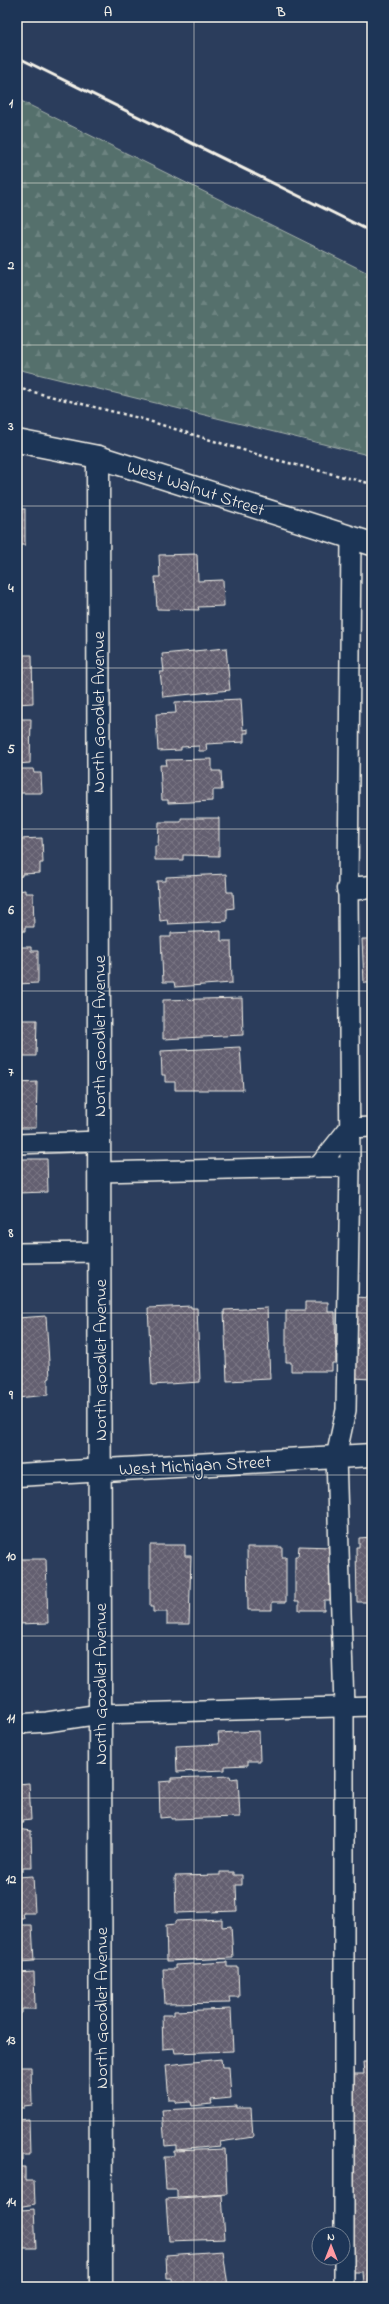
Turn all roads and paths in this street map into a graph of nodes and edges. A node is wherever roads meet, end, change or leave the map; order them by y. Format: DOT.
graph roads {
  1 [pos="17,388"];
  2 [pos="17,441"];
  3 [pos="98,457"];
  4 [pos="372,484"];
  5 [pos="351,538"];
  6 [pos="372,544"];
  7 [pos="372,887"];
  8 [pos="348,889"];
  9 [pos="372,1127"];
  10 [pos="349,1128"];
  11 [pos="99,1141"];
  12 [pos="17,1144"];
  13 [pos="318,1167"];
  14 [pos="350,1167"];
  15 [pos="99,1172"];
  16 [pos="100,1252"];
  17 [pos="17,1253"];
  18 [pos="372,1455"];
  19 [pos="336,1457"];
  20 [pos="100,1471"];
  21 [pos="17,1475"];
  22 [pos="344,1706"];
  23 [pos="372,1706"];
  24 [pos="100,1714"];
  25 [pos="17,1724"];
  26 [pos="101,2287"];
  27 [pos="344,2287"];
  1 -- 4 [label="path"];
  2 -- 3 [label="street, West Walnut Street"];
  3 -- 5 [label="street, West Walnut Street"];
  3 -- 11 [label="street, North Goodlet Avenue"];
  5 -- 6 [label="street, West Walnut Street"];
  5 -- 8 [label="lane"];
  7 -- 8 [label="street"];
  8 -- 10 [label="lane"];
  9 -- 10 [label="lane"];
  10 -- 13 [label="lane"];
  10 -- 14 [label="lane"];
  11 -- 12 [label="lane"];
  11 -- 15 [label="street, North Goodlet Avenue"];
  13 -- 14 [label="lane"];
  13 -- 15 [label="lane"];
  14 -- 19 [label="lane"];
  15 -- 16 [label="street, North Goodlet Avenue"];
  16 -- 17 [label="lane"];
  16 -- 20 [label="street, North Goodlet Avenue"];
  18 -- 19 [label="street, West Michigan Street"];
  19 -- 20 [label="street, West Michigan Street"];
  19 -- 22 [label="lane"];
  20 -- 21 [label="street, West Michigan Street"];
  20 -- 24 [label="street, North Goodlet Avenue"];
  22 -- 23 [label="lane"];
  22 -- 24 [label="lane"];
  22 -- 27 [label="lane"];
  24 -- 25 [label="lane"];
  24 -- 26 [label="street, North Goodlet Avenue"];
}
